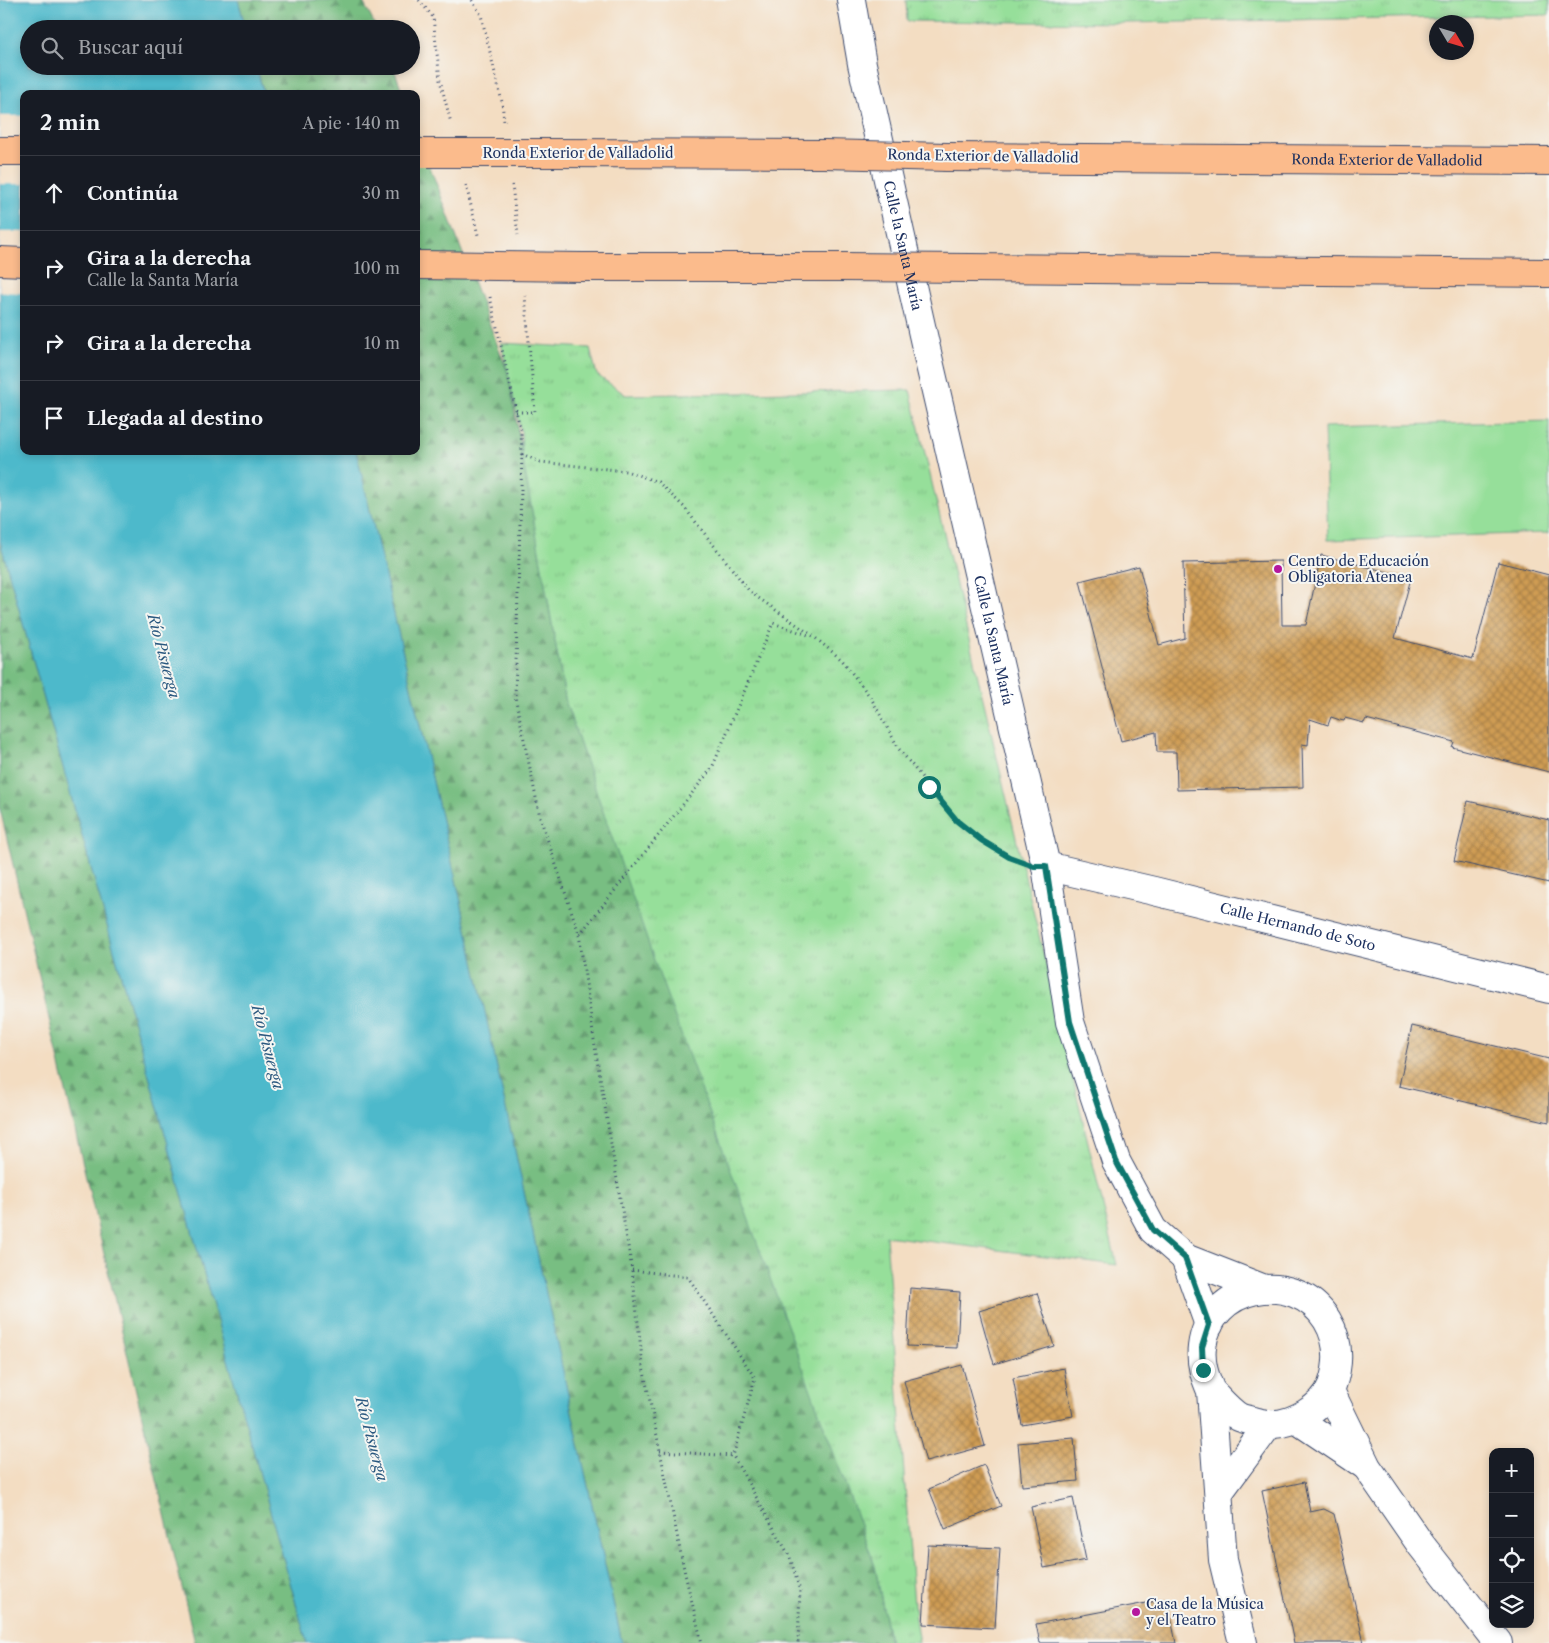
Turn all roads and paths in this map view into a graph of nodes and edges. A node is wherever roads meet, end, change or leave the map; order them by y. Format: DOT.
graph roads {
  1 [pos="419,0"];
  2 [pos="472,0"];
  3 [pos="851,0"];
  4 [pos="452,128"];
  5 [pos="505,129"];
  6 [pos="0,151"];
  7 [pos="20,151"];
  8 [pos="420,153"];
  9 [pos="1549,160"];
  10 [pos="464,176"];
  11 [pos="512,184"];
  12 [pos="518,239"];
  13 [pos="479,243"];
  14 [pos="0,262"];
  15 [pos="20,262"];
  16 [pos="420,265"];
  17 [pos="1549,272"];
  18 [pos="489,292"];
  19 [pos="524,295"];
  20 [pos="516,412"];
  21 [pos="522,454"];
  22 [pos="813,636"];
  23 [pos="1046,866"];
  24 [pos="579,934"];
  25 [pos="1549,989"];
  26 [pos="1185,1258"];
  27 [pos="632,1270"];
  28 [pos="1262,1288"];
  29 [pos="1209,1325"];
  30 [pos="1211,1391"];
  31 [pos="1330,1391"];
  32 [pos="1296,1419"];
  33 [pos="1269,1424"];
  34 [pos="660,1451"];
  35 [pos="733,1456"];
  36 [pos="1367,1467"];
  37 [pos="1219,1492"];
  38 [pos="702,1643"];
  39 [pos="798,1643"];
  40 [pos="1243,1643"];
  41 [pos="1498,1643"];
  1 -- 4 [label="path"];
  2 -- 5 [label="path"];
  3 -- 23 [label="street, Calle la Santa María"];
  6 -- 7 [label="highway"];
  8 -- 9 [label="highway, Ronda Exterior de Valladolid, bridge"];
  10 -- 13 [label="path"];
  11 -- 12 [label="path"];
  14 -- 15 [label="highway"];
  16 -- 17 [label="highway, bridge"];
  18 -- 20 [label="path"];
  19 -- 20 [label="path"];
  20 -- 21 [label="path"];
  21 -- 22 [label="path"];
  21 -- 24 [label="path"];
  22 -- 23 [label="path"];
  22 -- 24 [label="path"];
  23 -- 25 [label="street, Calle Hernando de Soto"];
  23 -- 26 [label="street, Calle la Santa María"];
  24 -- 27 [label="path"];
  26 -- 28 [label="street, Calle la Santa María"];
  26 -- 29 [label="street, Calle la Santa María"];
  27 -- 34 [label="path"];
  27 -- 35 [label="path"];
  28 -- 29 [label="street"];
  28 -- 31 [label="street"];
  29 -- 30 [label="street"];
  30 -- 33 [label="street"];
  30 -- 37 [label="street"];
  31 -- 32 [label="street"];
  31 -- 36 [label="street"];
  32 -- 33 [label="street"];
  32 -- 36 [label="street"];
  33 -- 37 [label="street"];
  34 -- 35 [label="path"];
  34 -- 38 [label="path"];
  35 -- 39 [label="path"];
  36 -- 41 [label="street"];
  37 -- 40 [label="street"];
}
